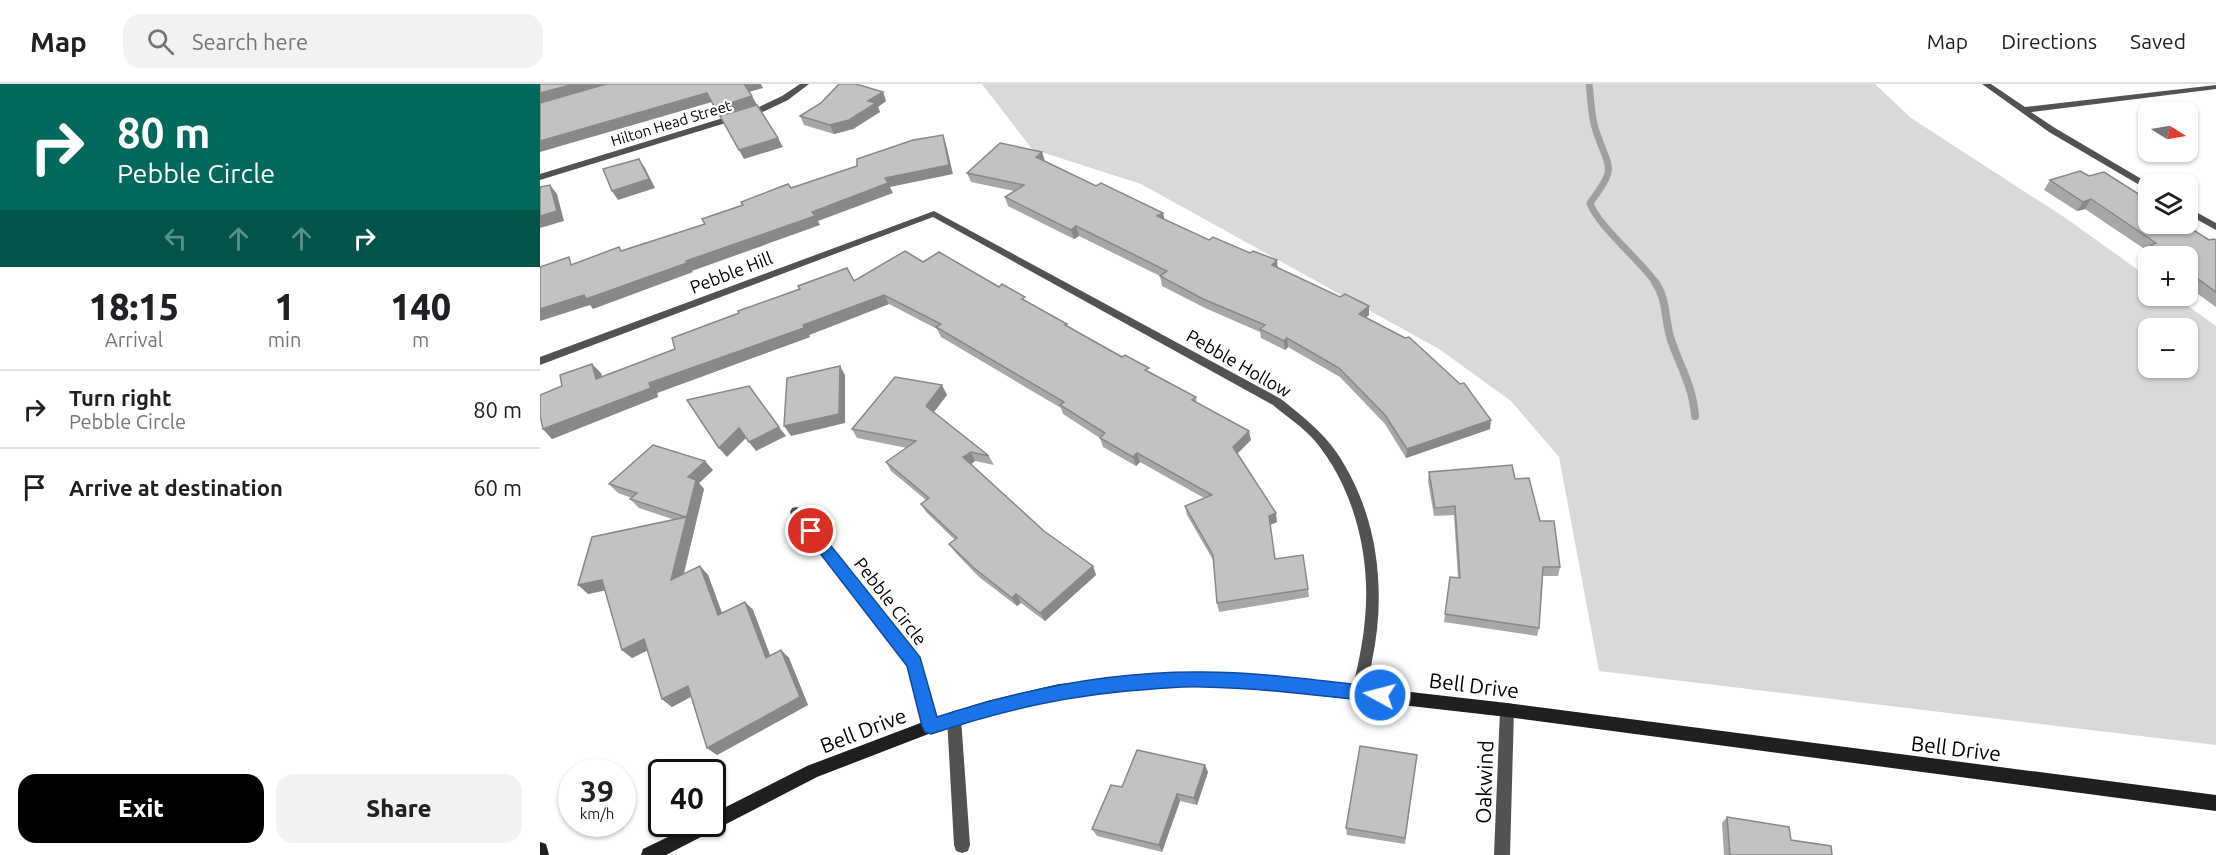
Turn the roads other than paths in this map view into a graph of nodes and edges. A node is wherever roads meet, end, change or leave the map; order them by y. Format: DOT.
graph roads {
  1 [pos="805,84"];
  2 [pos="1986,84"];
  3 [pos="2216,87"];
  4 [pos="2023,110"];
  5 [pos="540,177"];
  6 [pos="2138,181"];
  7 [pos="934,214"];
  8 [pos="2198,216"];
  9 [pos="2216,227"];
  10 [pos="540,361"];
  11 [pos="796,512"];
  12 [pos="1359,692"];
  13 [pos="1508,710"];
  14 [pos="954,718"];
  15 [pos="931,726"];
  16 [pos="2216,803"];
  17 [pos="726,816"];
  18 [pos="684,837"];
  19 [pos="962,845"];
  20 [pos="540,850"];
  21 [pos="541,855"];
  22 [pos="649,855"];
  23 [pos="1502,855"];
  1 -- 5 [label="street, Hilton Head Street"];
  2 -- 4 [label="street"];
  3 -- 4 [label="street"];
  4 -- 6 [label="street"];
  7 -- 10 [label="street, Pebble Hill"];
  7 -- 12 [label="street, Pebble Hollow"];
  8 -- 9 [label="street"];
  11 -- 15 [label="street, Pebble Circle"];
  12 -- 13 [label="street, Bell Drive"];
  12 -- 14 [label="street, Bell Drive"];
  13 -- 16 [label="street, Bell Drive"];
  13 -- 23 [label="street, Oakwind"];
  14 -- 15 [label="street, Bell Drive"];
  14 -- 19 [label="street"];
  15 -- 17 [label="street, Bell Drive"];
  18 -- 22 [label="street, Bell Drive"];
  20 -- 21 [label="street"];
}
